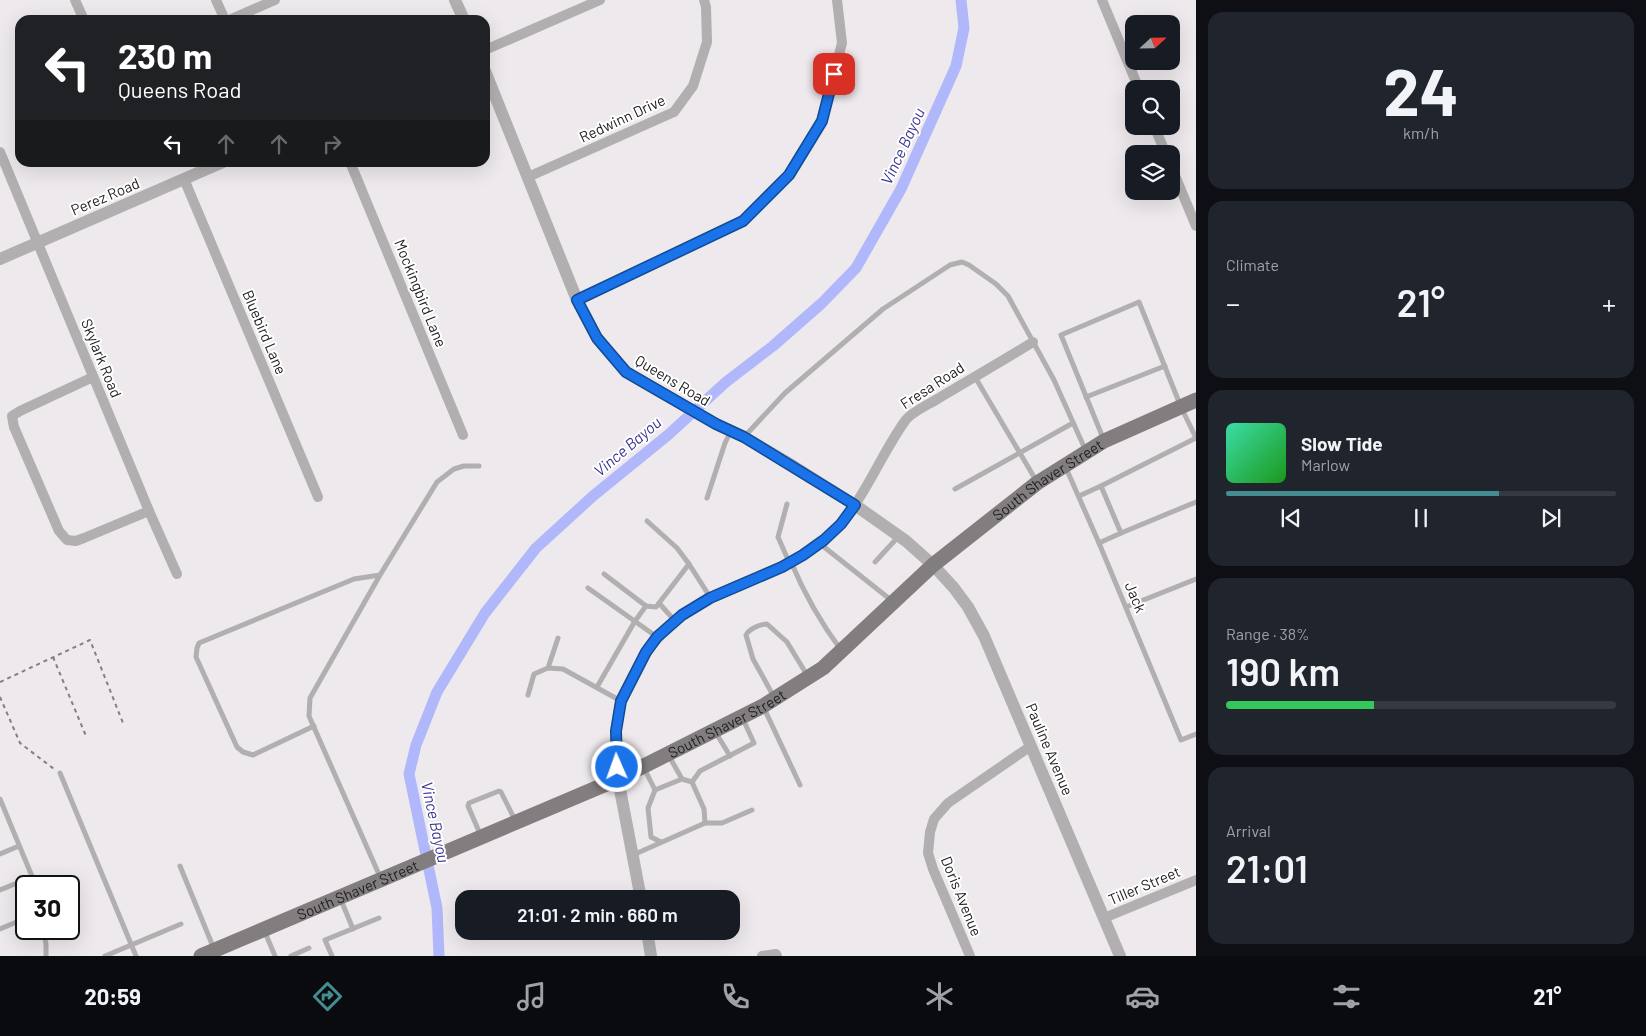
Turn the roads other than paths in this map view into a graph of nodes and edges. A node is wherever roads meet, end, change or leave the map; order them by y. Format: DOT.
graph roads {
  1 [pos="75,0"];
  2 [pos="216,0"];
  3 [pos="275,0"];
  4 [pos="455,0"];
  5 [pos="600,0"];
  6 [pos="704,0"];
  7 [pos="837,0"];
  8 [pos="1102,0"];
  9 [pos="82,15"];
  10 [pos="223,15"];
  11 [pos="240,15"];
  12 [pos="462,15"];
  13 [pos="490,48"];
  14 [pos="1135,80"];
  15 [pos="490,83"];
  16 [pos="0,152"];
  17 [pos="212,167"];
  18 [pos="352,167"];
  19 [pos="528,177"];
  20 [pos="184,179"];
  21 [pos="1180,188"];
  22 [pos="1196,226"];
  23 [pos="38,242"];
  24 [pos="0,259"];
  25 [pos="577,300"];
  26 [pos="1033,342"];
  27 [pos="1164,366"];
  28 [pos="93,376"];
  29 [pos="975,377"];
  30 [pos="1086,397"];
  31 [pos="1196,400"];
  32 [pos="1181,407"];
  33 [pos="1073,423"];
  34 [pos="731,431"];
  35 [pos="463,435"];
  36 [pos="744,437"];
  37 [pos="1196,438"];
  38 [pos="1104,441"];
  39 [pos="1020,452"];
  40 [pos="1086,452"];
  41 [pos="1065,465"];
  42 [pos="479,466"];
  43 [pos="1037,483"];
  44 [pos="1101,486"];
  45 [pos="955,489"];
  46 [pos="1079,496"];
  47 [pos="318,497"];
  48 [pos="707,498"];
  49 [pos="1196,502"];
  50 [pos="787,504"];
  51 [pos="855,505"];
  52 [pos="149,511"];
  53 [pos="647,521"];
  54 [pos="1121,534"];
  55 [pos="899,536"];
  56 [pos="819,543"];
  57 [pos="1099,543"];
  58 [pos="790,562"];
  59 [pos="874,562"];
  60 [pos="689,564"];
  61 [pos="933,565"];
  62 [pos="865,571"];
  63 [pos="177,574"];
  64 [pos="604,574"];
  65 [pos="380,575"];
  66 [pos="861,576"];
  67 [pos="1196,579"];
  68 [pos="588,588"];
  69 [pos="710,598"];
  70 [pos="894,602"];
  71 [pos="659,603"];
  72 [pos="646,606"];
  73 [pos="1126,607"];
  74 [pos="635,621"];
  75 [pos="675,621"];
  76 [pos="657,637"];
  77 [pos="558,638"];
  78 [pos="841,651"];
  79 [pos="548,668"];
  80 [pos="808,677"];
  81 [pos="597,687"];
  82 [pos="528,695"];
  83 [pos="621,701"];
  84 [pos="769,702"];
  85 [pos="742,717"];
  86 [pos="314,726"];
  87 [pos="715,731"];
  88 [pos="1196,734"];
  89 [pos="1031,746"];
  90 [pos="668,755"];
  91 [pos="730,756"];
  92 [pos="643,768"];
  93 [pos="60,773"];
  94 [pos="618,779"];
  95 [pos="682,779"];
  96 [pos="692,782"];
  97 [pos="800,785"];
  98 [pos="656,790"];
  99 [pos="0,800"];
  100 [pos="752,810"];
  101 [pos="7,815"];
  102 [pos="0,818"];
  103 [pos="516,823"];
  104 [pos="705,823"];
  105 [pos="482,838"];
  106 [pos="661,842"];
  107 [pos="19,846"];
  108 [pos="0,854"];
  109 [pos="633,855"];
  110 [pos="180,866"];
  111 [pos="31,875"];
  112 [pos="382,880"];
  113 [pos="1196,880"];
  114 [pos="15,884"];
  115 [pos="0,890"];
  116 [pos="639,890"];
  117 [pos="340,898"];
  118 [pos="379,918"];
  119 [pos="1104,918"];
  120 [pos="15,923"];
  121 [pos="181,924"];
  122 [pos="0,929"];
  123 [pos="353,929"];
  124 [pos="264,930"];
  125 [pos="45,940"];
  126 [pos="648,940"];
  127 [pos="131,945"];
  128 [pos="309,948"];
  129 [pos="208,953"];
  130 [pos="46,956"];
  131 [pos="106,956"];
  132 [pos="136,956"];
  133 [pos="276,956"];
  134 [pos="291,956"];
  135 [pos="332,956"];
  136 [pos="651,956"];
  137 [pos="762,956"];
  138 [pos="777,956"];
  139 [pos="970,956"];
  140 [pos="1120,956"];
  1 -- 9 [label="street"];
  2 -- 10 [label="street"];
  3 -- 11 [label="street"];
  4 -- 12 [label="street"];
  5 -- 13 [label="street"];
  6 -- 19 [label="street, Redwinn Drive"];
  7 -- 25 [label="street"];
  8 -- 14 [label="street"];
  15 -- 19 [label="street, Queens Road"];
  16 -- 23 [label="street, Skylark Road"];
  17 -- 20 [label="street, Perez Road"];
  18 -- 35 [label="street, Mockingbird Lane"];
  19 -- 25 [label="street, Queens Road"];
  20 -- 23 [label="street, Perez Road"];
  20 -- 47 [label="street, Bluebird Lane"];
  21 -- 22 [label="street"];
  23 -- 24 [label="street, Perez Road"];
  23 -- 28 [label="street, Skylark Road"];
  25 -- 34 [label="street, Queens Road"];
  26 -- 29 [label="street, Fresa Road"];
  26 -- 33 [label="lane"];
  26 -- 36 [label="lane"];
  27 -- 30 [label="lane"];
  27 -- 30 [label="lane"];
  27 -- 32 [label="lane"];
  28 -- 52 [label="street, Skylark Road"];
  28 -- 52 [label="street"];
  29 -- 39 [label="lane"];
  29 -- 51 [label="street, Fresa Road"];
  30 -- 38 [label="lane"];
  31 -- 32 [label="main road, South Shaver Street"];
  32 -- 37 [label="lane"];
  32 -- 38 [label="main road, South Shaver Street"];
  33 -- 39 [label="lane"];
  33 -- 40 [label="lane"];
  34 -- 36 [label="street, Queens Road"];
  34 -- 48 [label="lane"];
  36 -- 51 [label="street, Queens Road"];
  37 -- 44 [label="lane"];
  38 -- 40 [label="main road, South Shaver Street"];
  39 -- 43 [label="lane"];
  39 -- 45 [label="lane"];
  40 -- 41 [label="main road, South Shaver Street"];
  41 -- 43 [label="main road, South Shaver Street"];
  41 -- 46 [label="lane, Jack"];
  42 -- 65 [label="lane"];
  43 -- 61 [label="main road, South Shaver Street"];
  44 -- 46 [label="lane"];
  44 -- 54 [label="lane"];
  46 -- 57 [label="lane, Jack"];
  49 -- 54 [label="lane"];
  50 -- 58 [label="lane"];
  51 -- 55 [label="street, Queens Road"];
  51 -- 56 [label="street, Fresa Road"];
  52 -- 63 [label="street, Skylark Road"];
  53 -- 60 [label="lane"];
  54 -- 57 [label="lane"];
  55 -- 59 [label="lane"];
  55 -- 61 [label="street, Queens Road"];
  56 -- 58 [label="street, Fresa Road"];
  56 -- 66 [label="lane"];
  57 -- 73 [label="lane, Jack"];
  58 -- 69 [label="street, Fresa Road"];
  58 -- 78 [label="lane"];
  60 -- 69 [label="lane"];
  60 -- 71 [label="lane"];
  61 -- 70 [label="main road, South Shaver Street"];
  61 -- 89 [label="street, Pauline Avenue"];
  62 -- 66 [label="lane"];
  64 -- 72 [label="lane"];
  65 -- 86 [label="lane"];
  65 -- 86 [label="lane"];
  66 -- 70 [label="lane"];
  67 -- 73 [label="lane"];
  68 -- 74 [label="lane"];
  69 -- 75 [label="street, Fresa Road"];
  70 -- 78 [label="main road, South Shaver Street"];
  71 -- 72 [label="lane"];
  71 -- 75 [label="lane"];
  72 -- 74 [label="lane"];
  73 -- 88 [label="lane, Jack"];
  74 -- 76 [label="lane"];
  74 -- 81 [label="lane"];
  75 -- 76 [label="street, Fresa Road"];
  76 -- 83 [label="street, Fresa Road"];
  77 -- 79 [label="lane"];
  78 -- 80 [label="main road, South Shaver Street"];
  79 -- 81 [label="lane"];
  79 -- 82 [label="lane"];
  80 -- 84 [label="main road, South Shaver Street"];
  80 -- 84 [label="lane"];
  81 -- 83 [label="lane"];
  83 -- 94 [label="street, Fresa Road"];
  84 -- 85 [label="main road, South Shaver Street"];
  84 -- 97 [label="lane"];
  85 -- 87 [label="main road, South Shaver Street"];
  85 -- 91 [label="lane"];
  86 -- 112 [label="lane"];
  87 -- 90 [label="main road, South Shaver Street"];
  87 -- 91 [label="lane"];
  89 -- 119 [label="street, Pauline Avenue"];
  89 -- 139 [label="street, Doris Avenue"];
  90 -- 92 [label="main road, South Shaver Street"];
  90 -- 95 [label="lane"];
  91 -- 96 [label="lane"];
  92 -- 94 [label="main road, South Shaver Street"];
  92 -- 98 [label="lane"];
  93 -- 127 [label="lane"];
  94 -- 103 [label="main road, South Shaver Street"];
  94 -- 109 [label="street"];
  95 -- 96 [label="lane"];
  95 -- 98 [label="lane"];
  96 -- 104 [label="lane"];
  98 -- 106 [label="lane"];
  99 -- 101 [label="lane"];
  100 -- 104 [label="lane"];
  101 -- 102 [label="lane"];
  101 -- 107 [label="lane"];
  103 -- 105 [label="main road, South Shaver Street"];
  103 -- 105 [label="lane"];
  104 -- 106 [label="lane"];
  105 -- 112 [label="main road, South Shaver Street"];
  106 -- 109 [label="lane"];
  107 -- 108 [label="lane"];
  107 -- 111 [label="lane"];
  109 -- 116 [label="street"];
  110 -- 129 [label="lane"];
  112 -- 117 [label="main road, South Shaver Street"];
  113 -- 119 [label="street, Tiller Street"];
  114 -- 115 [label="lane"];
  117 -- 123 [label="lane"];
  117 -- 124 [label="main road, South Shaver Street"];
  118 -- 123 [label="lane"];
  119 -- 140 [label="street, Pauline Avenue"];
  120 -- 122 [label="lane"];
  121 -- 127 [label="lane"];
  123 -- 135 [label="lane"];
  124 -- 129 [label="main road, South Shaver Street"];
  124 -- 133 [label="lane"];
  125 -- 130 [label="lane"];
  126 -- 136 [label="street"];
  127 -- 131 [label="lane"];
  127 -- 132 [label="lane"];
  128 -- 134 [label="lane"];
  137 -- 138 [label="street"];
}
